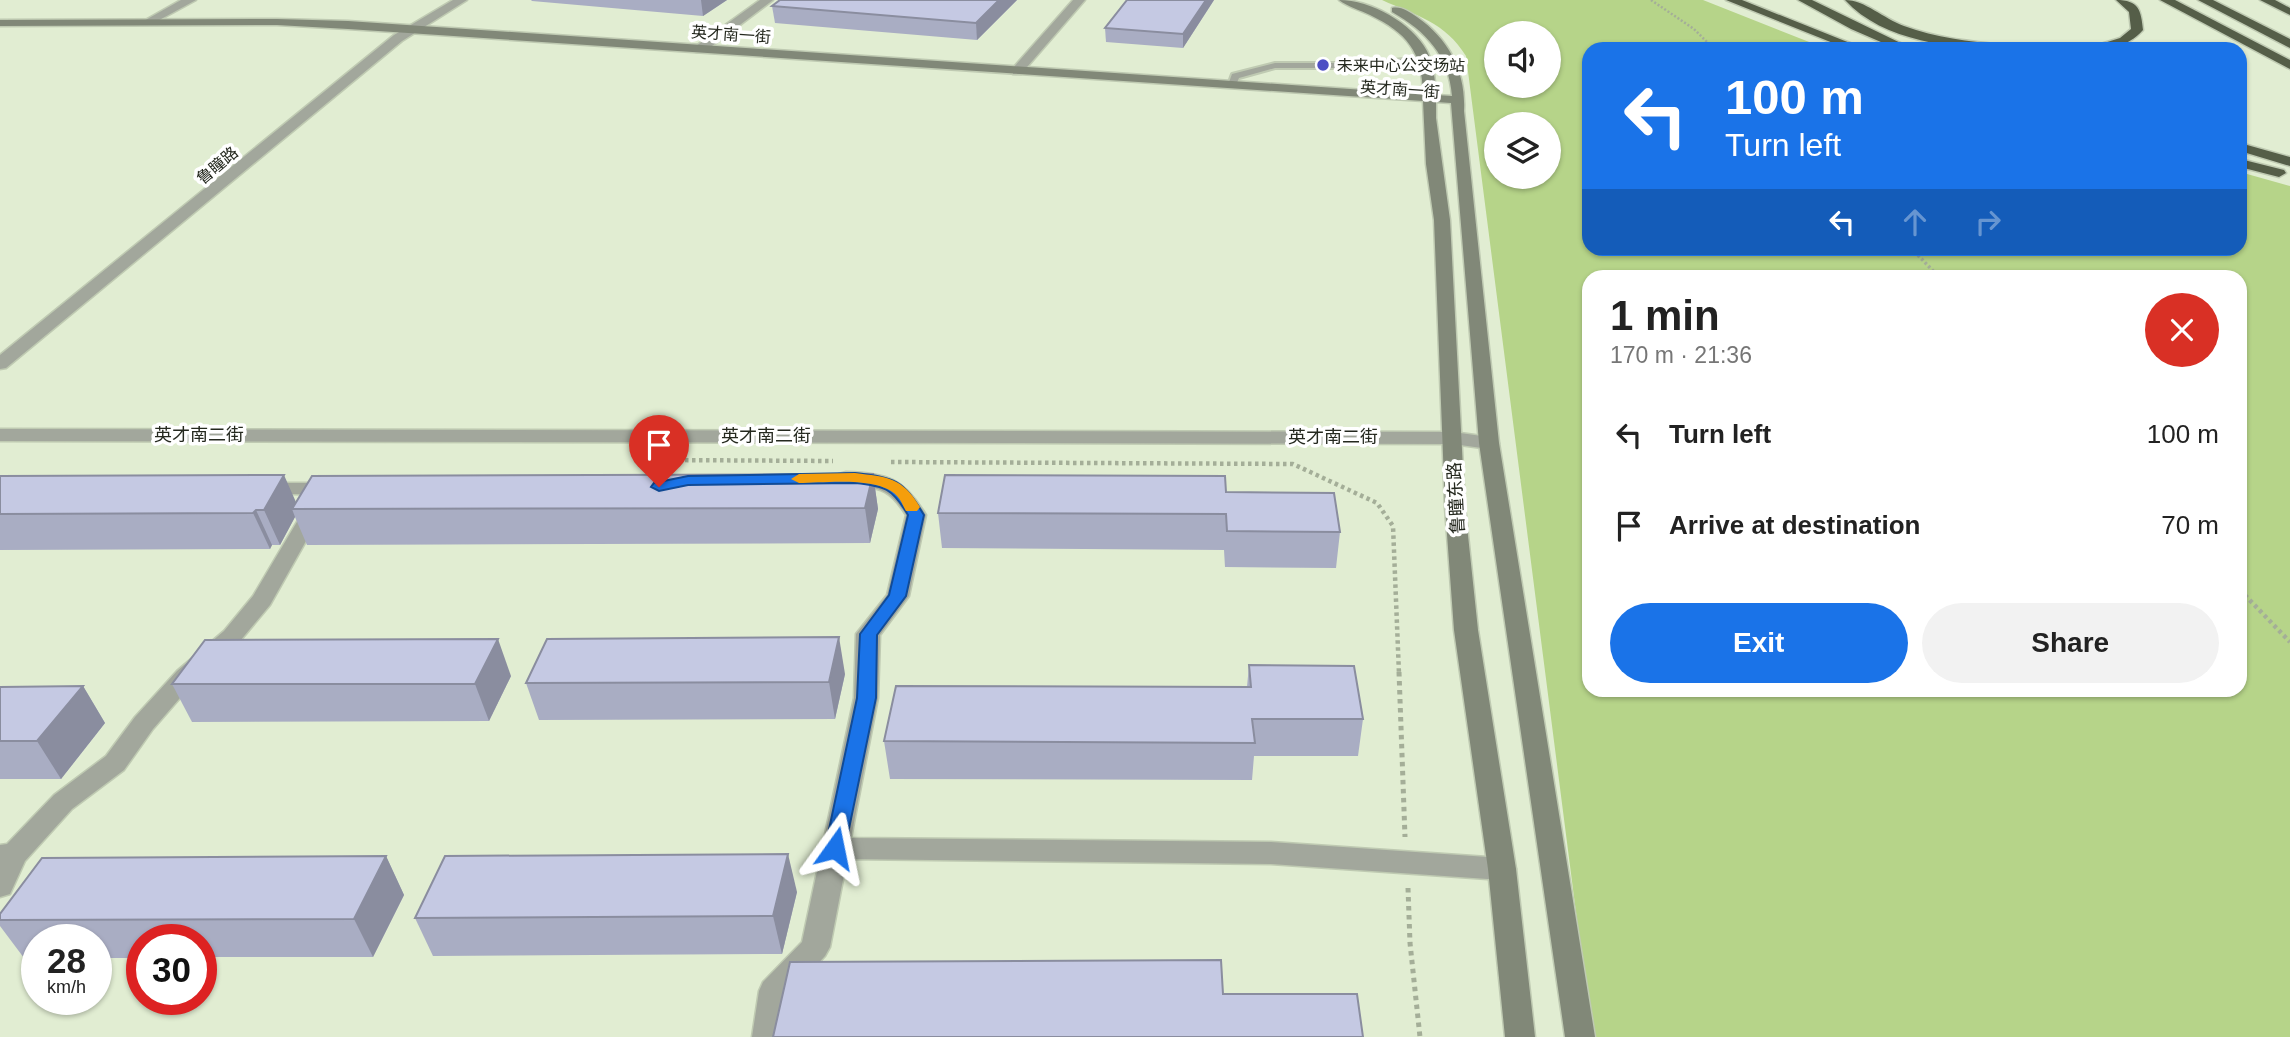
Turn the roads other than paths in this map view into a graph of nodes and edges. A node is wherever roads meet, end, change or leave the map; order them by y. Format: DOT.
graph roads {
  1 [pos="190,0"];
  2 [pos="461,0"];
  3 [pos="767,0"];
  4 [pos="1079,0"];
  5 [pos="1345,0"];
  6 [pos="1374,0"];
  7 [pos="1732,0"];
  8 [pos="1804,0"];
  9 [pos="1851,0"];
  10 [pos="2122,0"];
  11 [pos="2166,0"];
  12 [pos="2204,0"];
  13 [pos="2266,0"];
  14 [pos="2290,12"];
  15 [pos="148,22"];
  16 [pos="0,23"];
  17 [pos="412,30"];
  18 [pos="0,31"];
  19 [pos="398,38"];
  20 [pos="1841,42"];
  21 [pos="1890,42"];
  22 [pos="1961,42"];
  23 [pos="2120,42"];
  24 [pos="2246,42"];
  25 [pos="2247,42"];
  26 [pos="2290,44"];
  27 [pos="700,49"];
  28 [pos="1424,60"];
  29 [pos="2290,65"];
  30 [pos="1017,71"];
  31 [pos="1232,85"];
  32 [pos="1428,104"];
  33 [pos="1458,105"];
  34 [pos="2247,149"];
  35 [pos="2290,162"];
  36 [pos="2247,165"];
  37 [pos="2290,176"];
  38 [pos="0,364"];
  39 [pos="0,435"];
  40 [pos="1453,438"];
  41 [pos="1489,443"];
  42 [pos="827,478"];
  43 [pos="356,485"];
  44 [pos="245,489"];
  45 [pos="326,489"];
  46 [pos="835,848"];
  47 [pos="7,855"];
  48 [pos="1502,869"];
  49 [pos="0,886"];
  50 [pos="767,1037"];
  51 [pos="1520,1037"];
  52 [pos="1580,1037"];
  1 -- 15 [label="street"];
  2 -- 17 [label="street, 鲁瞳路"];
  3 -- 27 [label="street"];
  4 -- 30 [label="street"];
  5 -- 28 [label="main road, 鲁瞳东路"];
  6 -- 33 [label="main road"];
  7 -- 20 [label="highway"];
  8 -- 21 [label="highway"];
  9 -- 22 [label="highway"];
  10 -- 23 [label="highway"];
  11 -- 24 [label="highway"];
  12 -- 26 [label="highway"];
  13 -- 14 [label="highway"];
  15 -- 16 [label="main road, 英才南一街"];
  15 -- 17 [label="main road, 英才南一街"];
  17 -- 19 [label="street, 鲁瞳路"];
  17 -- 27 [label="main road, 英才南一街"];
  18 -- 19 [label="main road, 英才南一街"];
  19 -- 32 [label="main road, 英才南一街"];
  19 -- 38 [label="street, 鲁瞳路"];
  25 -- 29 [label="highway"];
  27 -- 30 [label="main road, 英才南一街"];
  28 -- 31 [label="lane"];
  28 -- 32 [label="main road, 鲁瞳东路"];
  30 -- 31 [label="main road, 英才南一街"];
  31 -- 32 [label="main road, 英才南一街"];
  32 -- 33 [label="main road, 英才南一街"];
  32 -- 40 [label="main road, 鲁瞳东路"];
  33 -- 41 [label="main road"];
  34 -- 35 [label="highway"];
  36 -- 37 [label="highway"];
  39 -- 40 [label="street, 英才南二街"];
  40 -- 41 [label="street, 英才南二街"];
  40 -- 48 [label="main road, 鲁瞳东路"];
  41 -- 52 [label="main road"];
  42 -- 46 [label="street"];
  43 -- 45 [label="street"];
  44 -- 45 [label="street"];
  45 -- 47 [label="street"];
  46 -- 48 [label="street"];
  46 -- 50 [label="street"];
  47 -- 49 [label="street"];
  48 -- 51 [label="main road, 鲁瞳东路"];
}
